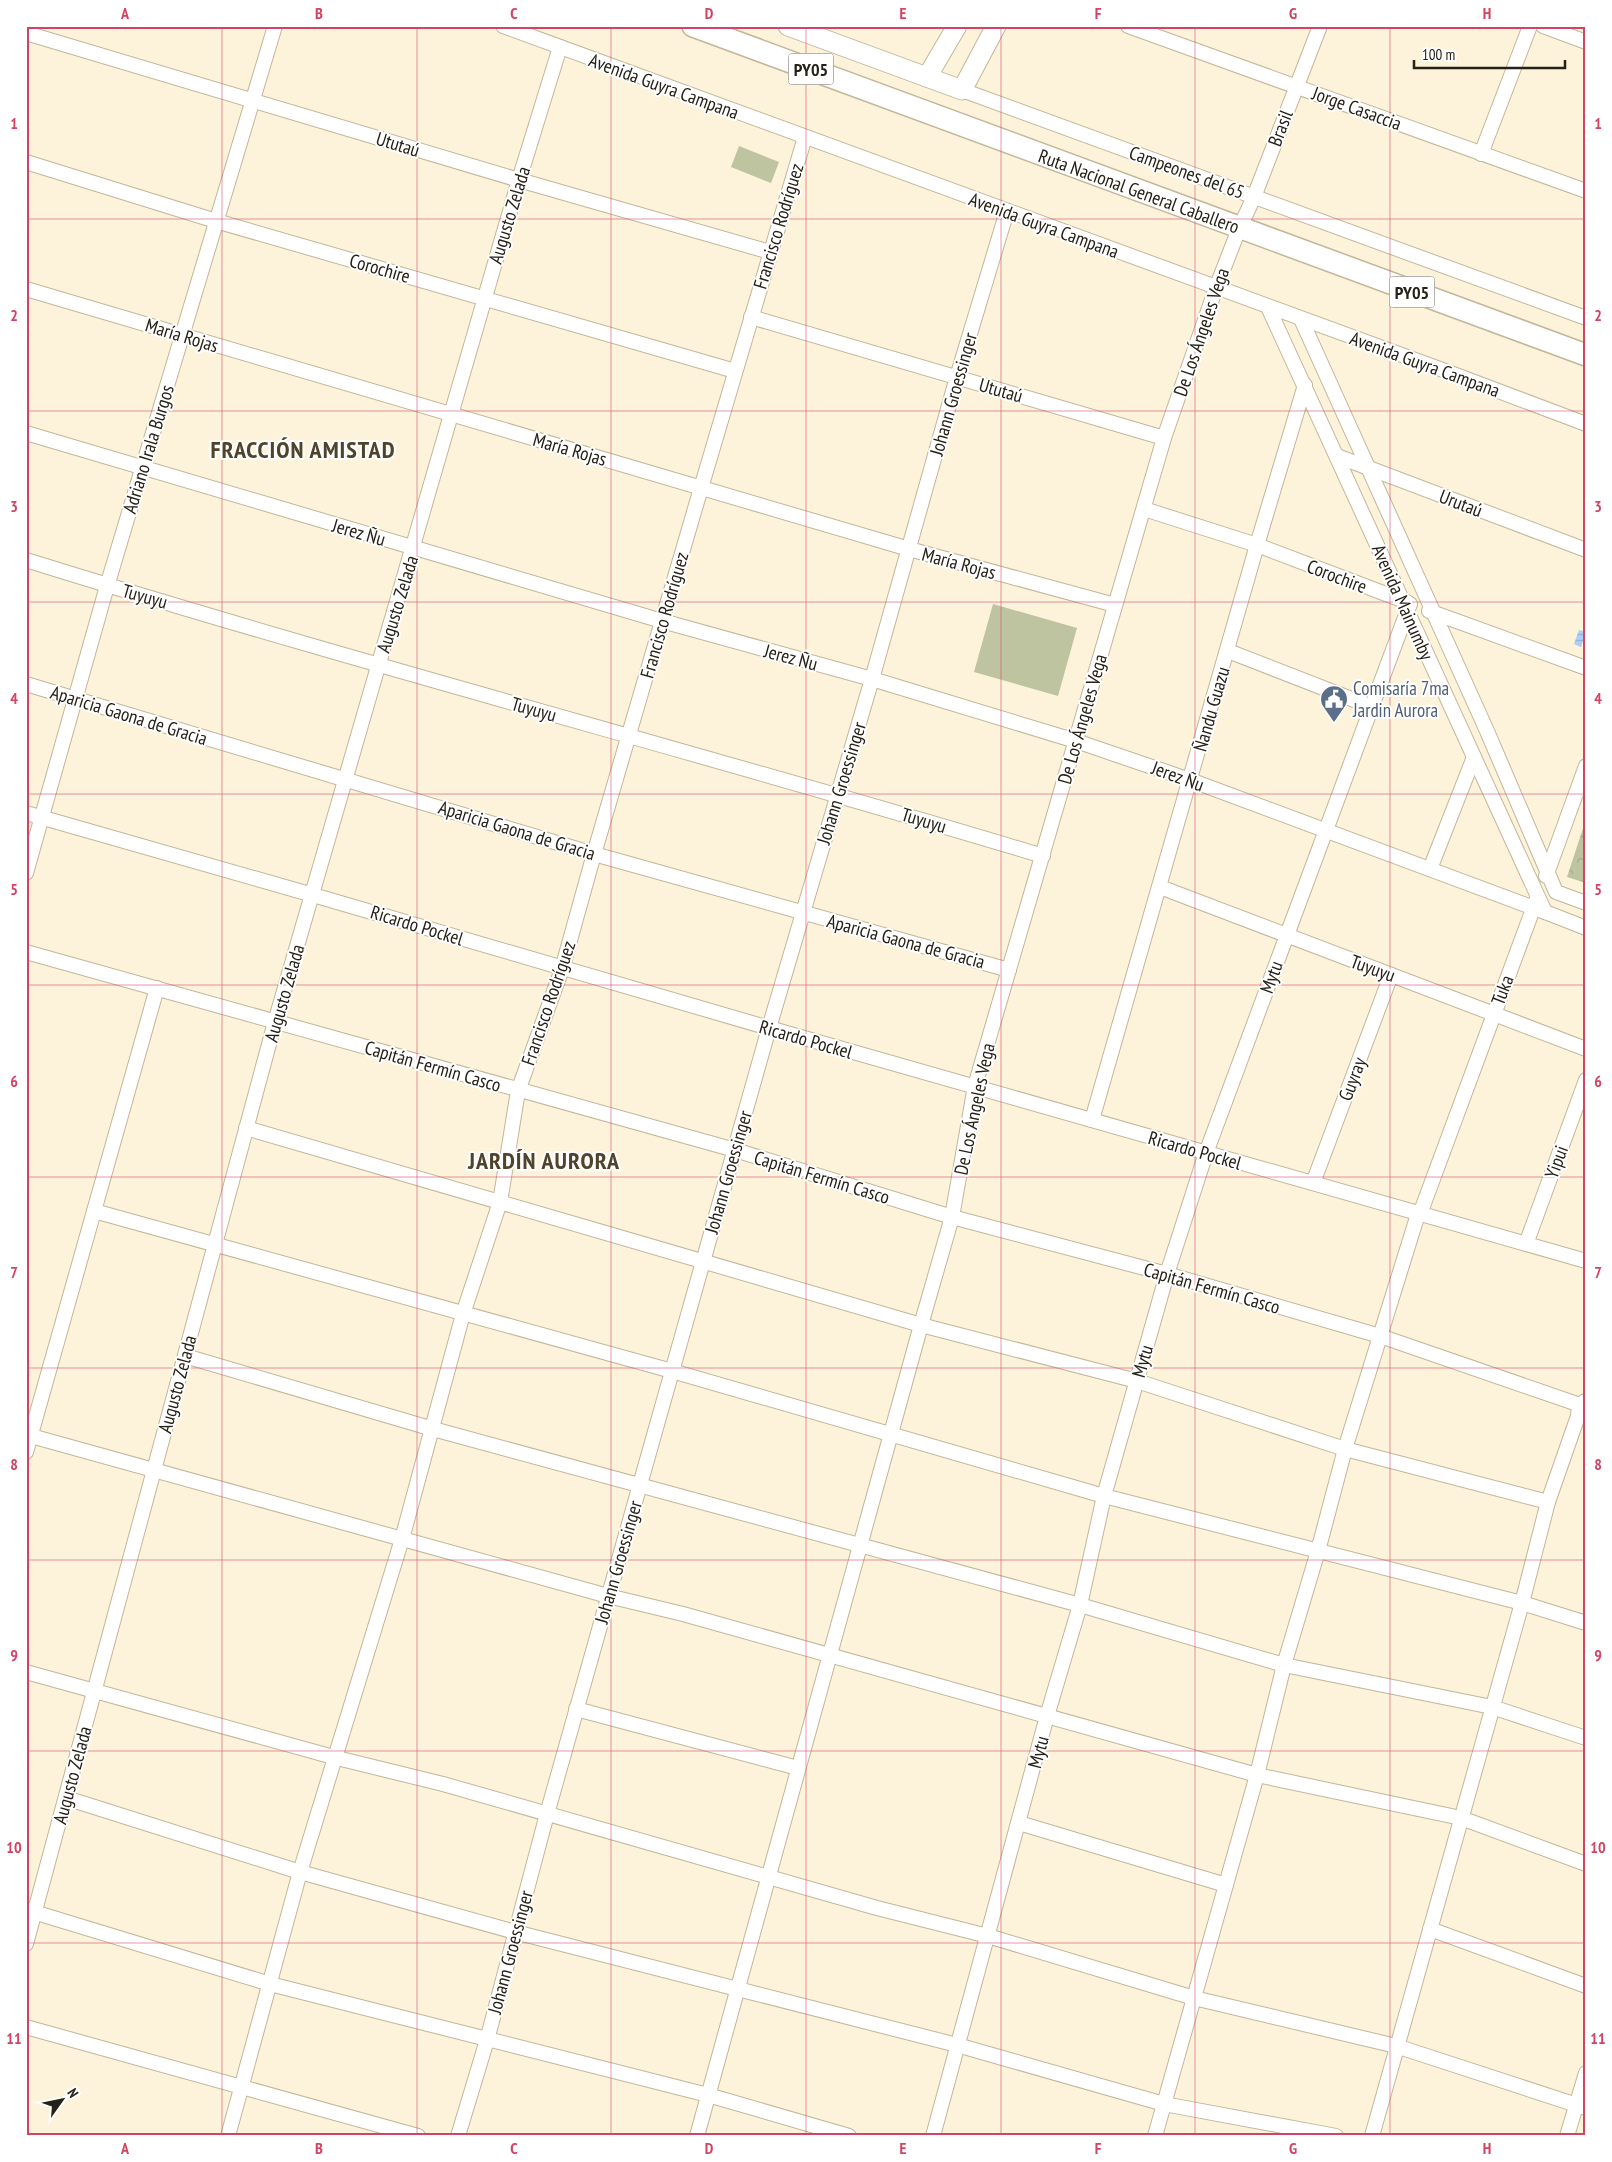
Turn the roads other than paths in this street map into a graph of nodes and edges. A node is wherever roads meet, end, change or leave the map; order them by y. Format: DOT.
graph roads {
  1 [pos="275,26"];
  2 [pos="503,26"];
  3 [pos="692,26"];
  4 [pos="788,26"];
  5 [pos="957,26"];
  6 [pos="996,26"];
  7 [pos="1128,26"];
  8 [pos="1320,26"];
  9 [pos="1530,26"];
  10 [pos="1543,26"];
  11 [pos="26,33"];
  12 [pos="1586,42"];
  13 [pos="560,48"];
  14 [pos="927,77"];
  15 [pos="1296,86"];
  16 [pos="962,90"];
  17 [pos="252,100"];
  18 [pos="805,137"];
  19 [pos="1481,154"];
  20 [pos="26,162"];
  21 [pos="519,180"];
  22 [pos="1586,192"];
  23 [pos="1254,196"];
  24 [pos="1007,211"];
  25 [pos="216,221"];
  26 [pos="1239,229"];
  27 [pos="770,252"];
  28 [pos="1216,288"];
  29 [pos="26,289"];
  30 [pos="484,297"];
  31 [pos="1268,307"];
  32 [pos="751,317"];
  33 [pos="1586,318"];
  34 [pos="1301,319"];
  35 [pos="182,336"];
  36 [pos="1586,356"];
  37 [pos="735,371"];
  38 [pos="957,377"];
  39 [pos="1304,385"];
  40 [pos="452,415"];
  41 [pos="1586,424"];
  42 [pos="26,433"];
  43 [pos="1164,438"];
  44 [pos="1337,456"];
  45 [pos="1367,467"];
  46 [pos="142,469"];
  47 [pos="701,488"];
  48 [pos="1144,509"];
  49 [pos="1257,545"];
  50 [pos="414,548"];
  51 [pos="909,549"];
  52 [pos="1586,550"];
  53 [pos="26,560"];
  54 [pos="107,586"];
  55 [pos="1115,605"];
  56 [pos="1407,605"];
  57 [pos="1434,613"];
  58 [pos="662,621"];
  59 [pos="1228,651"];
  60 [pos="378,664"];
  61 [pos="1586,668"];
  62 [pos="872,679"];
  63 [pos="26,684"];
  64 [pos="76,700"];
  65 [pos="1372,707"];
  66 [pos="628,736"];
  67 [pos="1076,741"];
  68 [pos="1474,757"];
  69 [pos="1586,766"];
  70 [pos="346,779"];
  71 [pos="1190,780"];
  72 [pos="837,794"];
  73 [pos="26,813"];
  74 [pos="43,818"];
  75 [pos="1326,831"];
  76 [pos="594,854"];
  77 [pos="1043,856"];
  78 [pos="1430,869"];
  79 [pos="1547,871"];
  80 [pos="26,872"];
  81 [pos="1160,887"];
  82 [pos="313,894"];
  83 [pos="1586,903"];
  84 [pos="1539,905"];
  85 [pos="802,912"];
  86 [pos="1586,928"];
  87 [pos="1286,936"];
  88 [pos="26,952"];
  89 [pos="562,969"];
  90 [pos="1009,970"];
  91 [pos="1391,975"];
  92 [pos="157,988"];
  93 [pos="1493,1013"];
  94 [pos="275,1022"];
  95 [pos="769,1028"];
  96 [pos="1586,1049"];
  97 [pos="1586,1080"];
  98 [pos="975,1086"];
  99 [pos="518,1091"];
  100 [pos="1092,1120"];
  101 [pos="246,1128"];
  102 [pos="735,1150"];
  103 [pos="1206,1153"];
  104 [pos="1313,1183"];
  105 [pos="500,1202"];
  106 [pos="94,1211"];
  107 [pos="1419,1214"];
  108 [pos="952,1217"];
  109 [pos="1526,1244"];
  110 [pos="215,1246"];
  111 [pos="703,1260"];
  112 [pos="1586,1261"];
  113 [pos="1167,1274"];
  114 [pos="463,1314"];
  115 [pos="921,1325"];
  116 [pos="1380,1336"];
  117 [pos="185,1356"];
  118 [pos="672,1371"];
  119 [pos="1137,1381"];
  120 [pos="1584,1404"];
  121 [pos="433,1429"];
  122 [pos="892,1434"];
  123 [pos="31,1436"];
  124 [pos="1345,1448"];
  125 [pos="26,1452"];
  126 [pos="154,1469"];
  127 [pos="640,1485"];
  128 [pos="1104,1496"];
  129 [pos="1548,1502"];
  130 [pos="402,1539"];
  131 [pos="861,1545"];
  132 [pos="1318,1551"];
  133 [pos="608,1596"];
  134 [pos="1522,1603"];
  135 [pos="1080,1605"];
  136 [pos="1586,1622"];
  137 [pos="830,1655"];
  138 [pos="1284,1664"];
  139 [pos="26,1672"];
  140 [pos="94,1690"];
  141 [pos="1492,1707"];
  142 [pos="576,1709"];
  143 [pos="1047,1716"];
  144 [pos="1586,1738"];
  145 [pos="337,1758"];
  146 [pos="798,1768"];
  147 [pos="1256,1775"];
  148 [pos="66,1798"];
  149 [pos="547,1814"];
  150 [pos="1460,1818"];
  151 [pos="1019,1824"];
  152 [pos="1586,1864"];
  153 [pos="300,1872"];
  154 [pos="768,1878"];
  155 [pos="1226,1885"];
  156 [pos="31,1911"];
  157 [pos="1430,1929"];
  158 [pos="515,1932"];
  159 [pos="988,1936"];
  160 [pos="26,1944"];
  161 [pos="270,1984"];
  162 [pos="1586,1986"];
  163 [pos="737,1988"];
  164 [pos="1194,1998"];
  165 [pos="26,2027"];
  166 [pos="487,2040"];
  167 [pos="957,2045"];
  168 [pos="1396,2046"];
  169 [pos="1586,2073"];
  170 [pos="242,2086"];
  171 [pos="708,2095"];
  172 [pos="1164,2104"];
  173 [pos="1581,2107"];
  174 [pos="228,2136"];
  175 [pos="418,2136"];
  176 [pos="458,2136"];
  177 [pos="697,2136"];
  178 [pos="849,2136"];
  179 [pos="933,2136"];
  180 [pos="1155,2136"];
  181 [pos="1336,2136"];
  182 [pos="1372,2136"];
  183 [pos="1567,2136"];
  1 -- 17 [label="street, Adriano Irala Burgos"];
  2 -- 13 [label="street, Avenida Guyra Campana"];
  3 -- 26 [label="highway, Ruta Nacional General Caballero / PY05"];
  4 -- 14 [label="main road, Campeones del 65"];
  5 -- 14 [label="main road"];
  6 -- 16 [label="main road"];
  7 -- 15 [label="street, Jorge Casaccia"];
  8 -- 15 [label="street, Brasil"];
  9 -- 19 [label="street"];
  10 -- 12 [label="street"];
  11 -- 17 [label="street, Ututaú"];
  13 -- 18 [label="street, Avenida Guyra Campana"];
  13 -- 21 [label="street, Augusto Zelada"];
  14 -- 16 [label="main road, Campeones del 65"];
  15 -- 19 [label="street, Jorge Casaccia"];
  15 -- 23 [label="street, Brasil"];
  16 -- 23 [label="street, Campeones del 65"];
  17 -- 21 [label="street, Ututaú"];
  17 -- 25 [label="street, Adriano Irala Burgos"];
  18 -- 24 [label="street, Avenida Guyra Campana"];
  18 -- 27 [label="street, Francisco Rodríguez"];
  19 -- 22 [label="street, Jorge Casaccia"];
  20 -- 25 [label="street, Corochire"];
  21 -- 27 [label="street, Ututaú"];
  21 -- 30 [label="street, Augusto Zelada"];
  23 -- 26 [label="street, Brasil"];
  23 -- 33 [label="street, Campeones del 65"];
  24 -- 28 [label="street, Avenida Guyra Campana"];
  24 -- 38 [label="street, Johann Groessinger"];
  25 -- 30 [label="street, Corochire"];
  25 -- 35 [label="street, Adriano Irala Burgos"];
  26 -- 28 [label="street, De Los Ángeles Vega"];
  26 -- 36 [label="highway, Ruta Nacional General Caballero / PY05"];
  27 -- 32 [label="street, Francisco Rodríguez"];
  28 -- 31 [label="street, Avenida Guyra Campana"];
  28 -- 43 [label="street, De Los Ángeles Vega"];
  29 -- 35 [label="street, María Rojas"];
  30 -- 37 [label="street, Corochire"];
  30 -- 40 [label="street, Augusto Zelada"];
  31 -- 34 [label="street, Avenida Guyra Campana"];
  31 -- 39 [label="street, Avenida Mainumby"];
  32 -- 37 [label="street, Francisco Rodríguez"];
  32 -- 38 [label="street, Ututaú"];
  34 -- 41 [label="street, Avenida Guyra Campana"];
  34 -- 45 [label="street, Avenida Mainumby"];
  35 -- 40 [label="street, María Rojas"];
  35 -- 46 [label="street, Adriano Irala Burgos"];
  37 -- 47 [label="street, Francisco Rodríguez"];
  38 -- 43 [label="street, Ututaú"];
  38 -- 51 [label="street, Johann Groessinger"];
  39 -- 44 [label="street, Avenida Mainumby"];
  39 -- 49 [label="street, Ñandu Guazu"];
  40 -- 47 [label="street, María Rojas"];
  40 -- 50 [label="street, Augusto Zelada"];
  42 -- 46 [label="street, Jerez Ñu"];
  43 -- 48 [label="street, De Los Ángeles Vega"];
  44 -- 45 [label="street, Urutaú"];
  44 -- 56 [label="street, Avenida Mainumby"];
  45 -- 52 [label="street, Urutaú"];
  45 -- 57 [label="street, Avenida Mainumby"];
  46 -- 50 [label="street, Jerez Ñu"];
  46 -- 54 [label="street, Adriano Irala Burgos"];
  47 -- 51 [label="street, María Rojas"];
  47 -- 58 [label="street, Francisco Rodríguez"];
  48 -- 49 [label="street, Corochire"];
  48 -- 55 [label="street, De Los Ángeles Vega"];
  49 -- 56 [label="street, Corochire"];
  49 -- 59 [label="street, Ñandu Guazu"];
  50 -- 58 [label="street, Jerez Ñu"];
  50 -- 60 [label="street, Augusto Zelada"];
  51 -- 55 [label="street, María Rojas"];
  51 -- 62 [label="street, Johann Groessinger"];
  53 -- 54 [label="street, Tuyuyu"];
  54 -- 60 [label="street, Tuyuyu"];
  54 -- 64 [label="street, Adriano Irala Burgos"];
  55 -- 67 [label="street, De Los Ángeles Vega"];
  56 -- 57 [label="street, Corochire"];
  56 -- 65 [label="street, Mytu"];
  56 -- 68 [label="street, Avenida Mainumby"];
  57 -- 61 [label="street, Corochire"];
  57 -- 79 [label="street, Avenida Mainumby"];
  58 -- 62 [label="street, Jerez Ñu"];
  58 -- 66 [label="street, Francisco Rodríguez"];
  59 -- 65 [label="street"];
  59 -- 71 [label="street, Ñandu Guazu"];
  60 -- 66 [label="street, Tuyuyu"];
  60 -- 70 [label="street, Augusto Zelada"];
  62 -- 67 [label="street, Jerez Ñu"];
  62 -- 72 [label="street, Johann Groessinger"];
  63 -- 64 [label="street, Aparicia Gaona de Gracia"];
  64 -- 70 [label="street, Aparicia Gaona de Gracia"];
  64 -- 74 [label="street, Adriano Irala Burgos"];
  65 -- 75 [label="street, Mytu"];
  66 -- 72 [label="street, Tuyuyu"];
  66 -- 76 [label="street, Francisco Rodríguez"];
  67 -- 71 [label="street, Jerez Ñu"];
  67 -- 77 [label="street, De Los Ángeles Vega"];
  68 -- 78 [label="street"];
  68 -- 84 [label="street, Avenida Mainumby"];
  69 -- 79 [label="street, Tuka"];
  70 -- 76 [label="street, Aparicia Gaona de Gracia"];
  70 -- 82 [label="street, Augusto Zelada"];
  71 -- 75 [label="street, Jerez Ñu"];
  71 -- 81 [label="street, Ñandu Guazu"];
  72 -- 77 [label="street, Tuyuyu"];
  72 -- 85 [label="street, Johann Groessinger"];
  73 -- 74 [label="street, Ricardo Pockel"];
  74 -- 80 [label="street, Adriano Irala Burgos"];
  74 -- 82 [label="street, Ricardo Pockel"];
  75 -- 78 [label="street, Jerez Ñu"];
  75 -- 87 [label="street, Mytu"];
  76 -- 85 [label="street, Aparicia Gaona de Gracia"];
  76 -- 89 [label="street, Francisco Rodríguez"];
  77 -- 90 [label="street, De Los Ángeles Vega"];
  78 -- 84 [label="street, Jerez Ñu"];
  79 -- 83 [label="street, Avenida Mainumby"];
  79 -- 84 [label="street, Tuka"];
  81 -- 87 [label="street, Tuyuyu"];
  81 -- 100 [label="street, Ñandu Guazu"];
  82 -- 89 [label="street, Ricardo Pockel"];
  82 -- 94 [label="street, Augusto Zelada"];
  84 -- 86 [label="street"];
  84 -- 93 [label="street, Tuka"];
  85 -- 90 [label="street, Aparicia Gaona de Gracia"];
  85 -- 95 [label="street, Johann Groessinger"];
  87 -- 91 [label="street, Tuyuyu"];
  87 -- 103 [label="street, Mytu"];
  88 -- 92 [label="street, Capitán Fermín Casco"];
  89 -- 95 [label="street, Ricardo Pockel"];
  89 -- 99 [label="street, Francisco Rodríguez"];
  90 -- 98 [label="street, De Los Ángeles Vega"];
  91 -- 93 [label="street, Tuyuyu"];
  91 -- 104 [label="street, Guyray"];
  92 -- 94 [label="street, Capitán Fermín Casco"];
  92 -- 106 [label="street"];
  93 -- 96 [label="street, Tuyuyu"];
  93 -- 107 [label="street, Tuka"];
  94 -- 99 [label="street, Capitán Fermín Casco"];
  94 -- 101 [label="street, Augusto Zelada"];
  95 -- 98 [label="street, Ricardo Pockel"];
  95 -- 102 [label="street, Johann Groessinger"];
  97 -- 109 [label="street, Yipui"];
  98 -- 100 [label="street, Ricardo Pockel"];
  98 -- 108 [label="street, De Los Ángeles Vega"];
  99 -- 102 [label="street, Capitán Fermín Casco"];
  99 -- 105 [label="street, Francisco Rodríguez"];
  100 -- 103 [label="street, Ricardo Pockel"];
  101 -- 105 [label="street"];
  101 -- 110 [label="street, Augusto Zelada"];
  102 -- 108 [label="street, Capitán Fermín Casco"];
  102 -- 111 [label="street, Johann Groessinger"];
  103 -- 104 [label="street, Ricardo Pockel"];
  103 -- 113 [label="street, Mytu"];
  104 -- 107 [label="street, Ricardo Pockel"];
  105 -- 111 [label="street"];
  105 -- 114 [label="street, Francisco Rodríguez"];
  106 -- 110 [label="street"];
  106 -- 123 [label="street"];
  107 -- 109 [label="street, Ricardo Pockel"];
  107 -- 116 [label="street, Tuka"];
  108 -- 113 [label="street, Capitán Fermín Casco"];
  108 -- 115 [label="street, De Los Ángeles Vega"];
  109 -- 112 [label="street, Ricardo Pockel"];
  110 -- 114 [label="street"];
  110 -- 117 [label="street, Augusto Zelada"];
  111 -- 115 [label="street"];
  111 -- 118 [label="street, Johann Groessinger"];
  113 -- 116 [label="street, Capitán Fermín Casco"];
  113 -- 119 [label="street, Mytu"];
  114 -- 118 [label="street"];
  114 -- 121 [label="street, Francisco Rodríguez"];
  115 -- 119 [label="street"];
  115 -- 122 [label="street, De Los Ángeles Vega"];
  116 -- 120 [label="street, Capitán Fermín Casco"];
  116 -- 124 [label="street, Tuka"];
  117 -- 121 [label="street"];
  117 -- 126 [label="street, Augusto Zelada"];
  118 -- 122 [label="street"];
  118 -- 127 [label="street, Johann Groessinger"];
  119 -- 124 [label="street"];
  119 -- 128 [label="street, Mytu"];
  120 -- 129 [label="street"];
  121 -- 127 [label="street"];
  121 -- 130 [label="street, Francisco Rodríguez"];
  122 -- 128 [label="street"];
  122 -- 131 [label="street, De Los Ángeles Vega"];
  123 -- 125 [label="street"];
  123 -- 126 [label="street"];
  124 -- 129 [label="street"];
  124 -- 132 [label="street, Tuka"];
  126 -- 130 [label="street"];
  126 -- 140 [label="street, Augusto Zelada"];
  127 -- 131 [label="street"];
  127 -- 133 [label="street, Johann Groessinger"];
  128 -- 132 [label="street"];
  128 -- 135 [label="street, Mytu"];
  129 -- 134 [label="street"];
  130 -- 133 [label="street"];
  130 -- 145 [label="street, Francisco Rodríguez"];
  131 -- 135 [label="street"];
  131 -- 137 [label="street, De Los Ángeles Vega"];
  132 -- 134 [label="street"];
  132 -- 138 [label="street, Tuka"];
  133 -- 137 [label="street"];
  133 -- 142 [label="street, Johann Groessinger"];
  134 -- 136 [label="street"];
  134 -- 141 [label="street"];
  135 -- 138 [label="street"];
  135 -- 143 [label="street, Mytu"];
  137 -- 143 [label="street"];
  137 -- 146 [label="street, De Los Ángeles Vega"];
  138 -- 141 [label="street"];
  138 -- 147 [label="street, Tuka"];
  139 -- 140 [label="street"];
  140 -- 145 [label="street"];
  140 -- 148 [label="street, Augusto Zelada"];
  141 -- 144 [label="street"];
  141 -- 150 [label="street"];
  142 -- 146 [label="street"];
  142 -- 149 [label="street, Johann Groessinger"];
  143 -- 147 [label="street"];
  143 -- 151 [label="street, Mytu"];
  145 -- 149 [label="street"];
  145 -- 153 [label="street, Francisco Rodríguez"];
  146 -- 154 [label="street, De Los Ángeles Vega"];
  147 -- 150 [label="street"];
  147 -- 155 [label="street, Tuka"];
  148 -- 153 [label="street"];
  148 -- 156 [label="street, Augusto Zelada"];
  149 -- 154 [label="street"];
  149 -- 158 [label="street, Johann Groessinger"];
  150 -- 152 [label="street"];
  150 -- 157 [label="street"];
  151 -- 155 [label="street"];
  151 -- 159 [label="street, Mytu"];
  153 -- 158 [label="street"];
  153 -- 161 [label="street, Francisco Rodríguez"];
  154 -- 159 [label="street"];
  154 -- 163 [label="street, De Los Ángeles Vega"];
  155 -- 164 [label="street, Tuka"];
  156 -- 160 [label="street, Augusto Zelada"];
  156 -- 161 [label="street"];
  157 -- 162 [label="street"];
  157 -- 168 [label="street"];
  158 -- 163 [label="street"];
  158 -- 166 [label="street, Johann Groessinger"];
  159 -- 164 [label="street"];
  159 -- 167 [label="street, Mytu"];
  161 -- 166 [label="street"];
  161 -- 170 [label="street, Francisco Rodríguez"];
  163 -- 167 [label="street"];
  163 -- 171 [label="street, De Los Ángeles Vega"];
  164 -- 168 [label="street"];
  164 -- 172 [label="street, Tuka"];
  165 -- 170 [label="street"];
  166 -- 171 [label="street"];
  166 -- 176 [label="street, Johann Groessinger"];
  167 -- 172 [label="street"];
  167 -- 179 [label="street, Mytu"];
  168 -- 173 [label="street"];
  168 -- 182 [label="street"];
  169 -- 173 [label="street"];
  170 -- 174 [label="street, Francisco Rodríguez"];
  170 -- 175 [label="street"];
  171 -- 177 [label="street, De Los Ángeles Vega"];
  171 -- 178 [label="street"];
  172 -- 180 [label="street, Tuka"];
  172 -- 181 [label="street"];
  173 -- 183 [label="street"];
}
